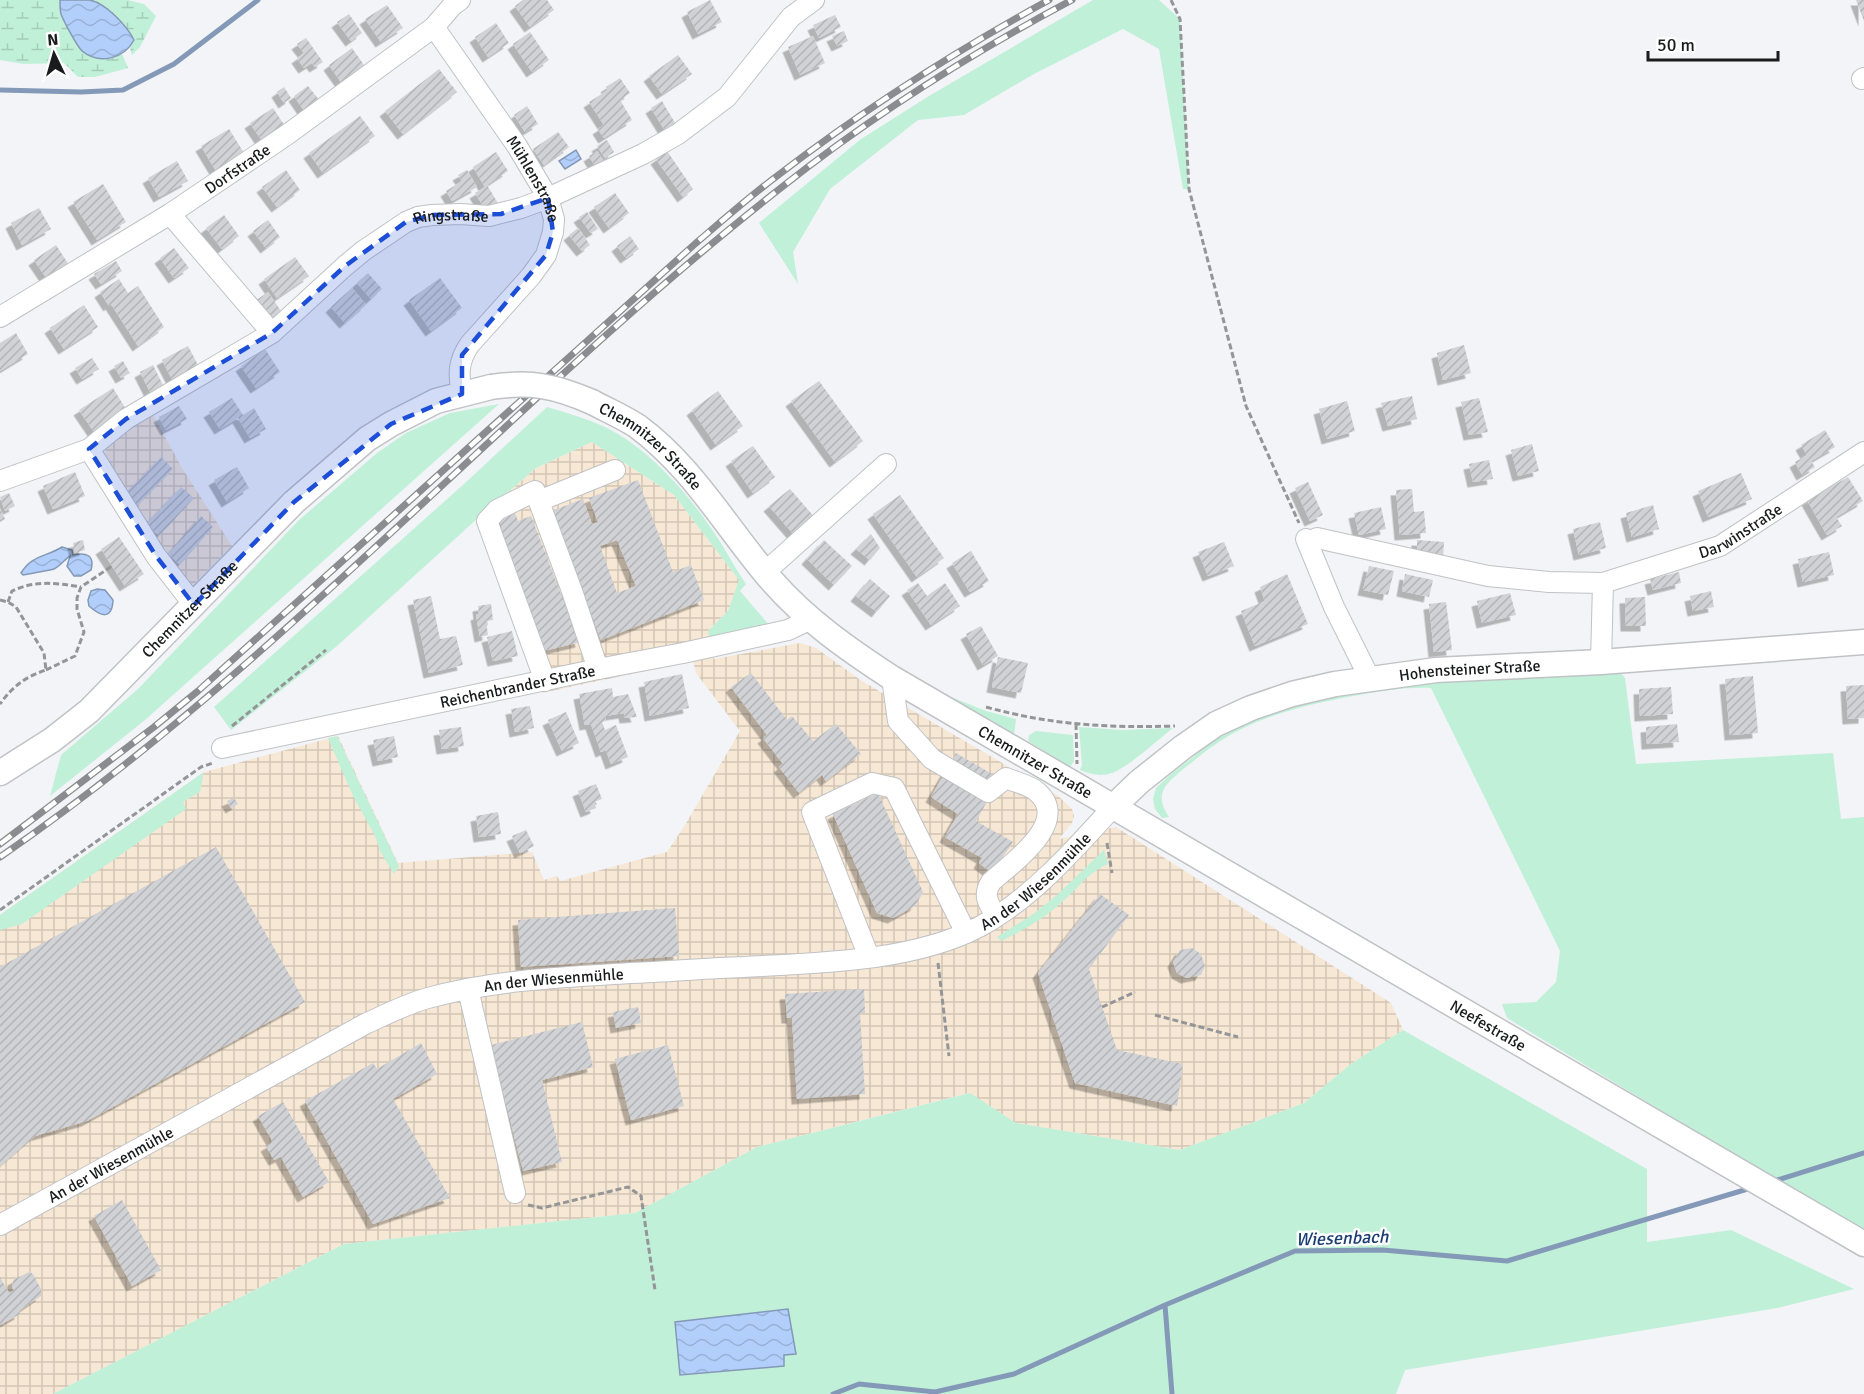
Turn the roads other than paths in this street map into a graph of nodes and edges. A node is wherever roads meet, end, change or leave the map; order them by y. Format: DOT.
graph roads {
  1 [pos="814,0"];
  2 [pos="454,2"];
  3 [pos="434,27"];
  4 [pos="548,198"];
  5 [pos="170,214"];
  6 [pos="0,317"];
  7 [pos="272,333"];
  8 [pos="462,394"];
  9 [pos="89,448"];
  10 [pos="1864,452"];
  11 [pos="886,464"];
  12 [pos="615,470"];
  13 [pos="0,482"];
  14 [pos="539,501"];
  15 [pos="765,572"];
  16 [pos="1603,583"];
  17 [pos="194,605"];
  18 [pos="810,620"];
  19 [pos="1864,642"];
  20 [pos="1601,662"];
  21 [pos="598,669"];
  22 [pos="892,678"];
  23 [pos="1370,679"];
  24 [pos="545,681"];
  25 [pos="222,748"];
  26 [pos="0,773"];
  27 [pos="1113,807"];
  28 [pos="996,916"];
  29 [pos="966,933"];
  30 [pos="869,957"];
  31 [pos="468,990"];
  32 [pos="515,1193"];
  33 [pos="0,1225"];
  34 [pos="1864,1244"];
  1 -- 4 [label="street, Ringstraße"];
  2 -- 3 [label="street, Dorfstraße"];
  3 -- 4 [label="street, Mühlenstraße"];
  3 -- 5 [label="street, Dorfstraße"];
  4 -- 7 [label="street, Ringstraße"];
  4 -- 8 [label="street, Mühlenstraße"];
  5 -- 6 [label="street, Dorfstraße"];
  5 -- 7 [label="street"];
  7 -- 9 [label="street, Ringstraße"];
  8 -- 15 [label="main road, Chemnitzer Straße, bridge"];
  8 -- 17 [label="main road, Chemnitzer Straße"];
  9 -- 13 [label="street, Ringstraße"];
  9 -- 17 [label="street"];
  10 -- 16 [label="street, Darwinstraße"];
  11 -- 15 [label="street"];
  12 -- 14 [label="street"];
  14 -- 21 [label="street"];
  14 -- 24 [label="street"];
  15 -- 18 [label="main road, Chemnitzer Straße"];
  16 -- 20 [label="street"];
  16 -- 23 [label="street, Darwinstraße"];
  17 -- 26 [label="main road, Chemnitzer Straße"];
  18 -- 21 [label="street, Reichenbrander Straße"];
  18 -- 22 [label="main road, Chemnitzer Straße"];
  19 -- 20 [label="main road, Hohensteiner Straße"];
  20 -- 23 [label="main road, Hohensteiner Straße"];
  21 -- 24 [label="street, Reichenbrander Straße"];
  22 -- 27 [label="main road, Chemnitzer Straße"];
  22 -- 28 [label="street"];
  23 -- 27 [label="main road, Hohensteiner Straße"];
  24 -- 25 [label="street, Reichenbrander Straße"];
  27 -- 28 [label="street, An der Wiesenmühle"];
  27 -- 34 [label="main road, Neefestraße"];
  28 -- 29 [label="street, An der Wiesenmühle"];
  29 -- 30 [label="street, An der Wiesenmühle"];
  29 -- 30 [label="street"];
  30 -- 31 [label="street, An der Wiesenmühle"];
  31 -- 32 [label="street"];
  31 -- 33 [label="street, An der Wiesenmühle"];
}
